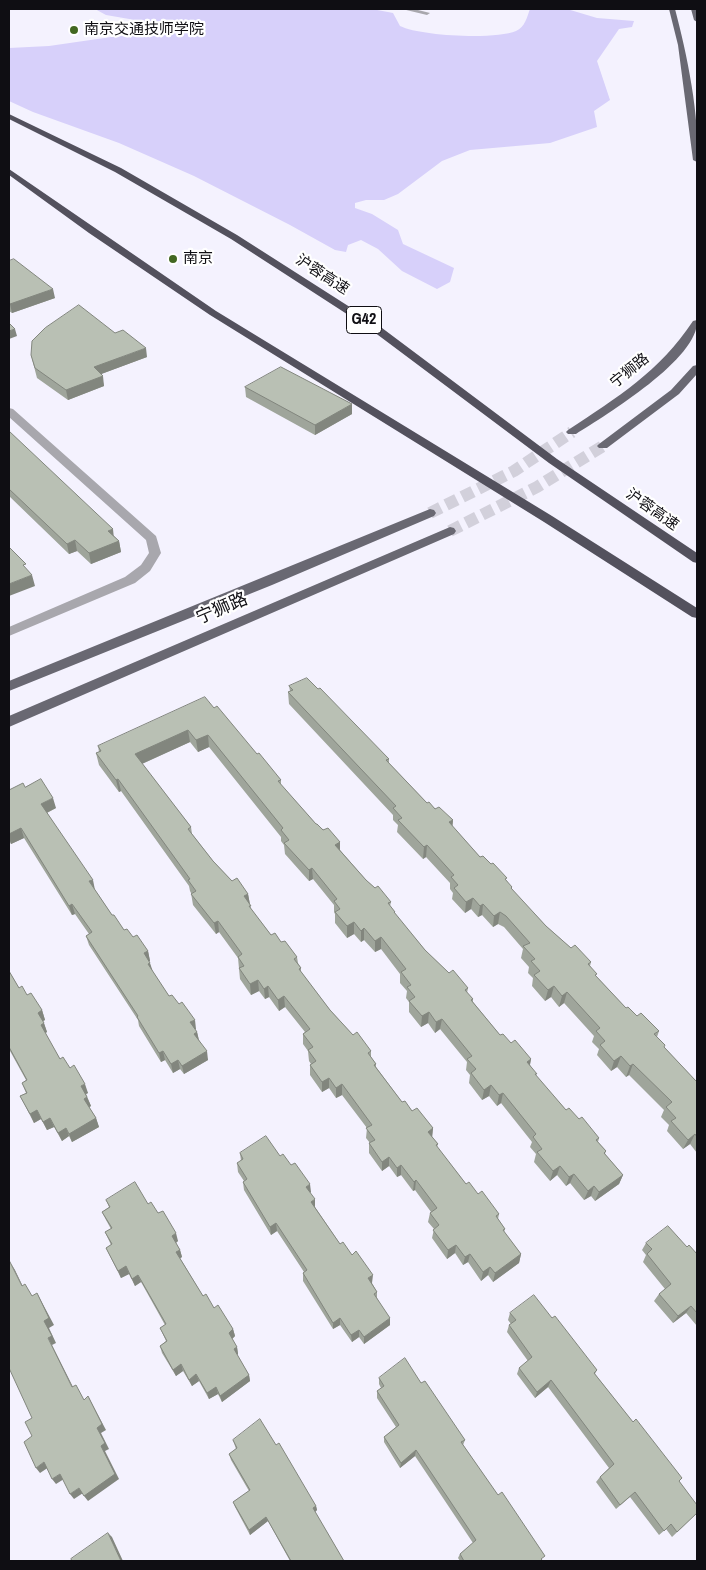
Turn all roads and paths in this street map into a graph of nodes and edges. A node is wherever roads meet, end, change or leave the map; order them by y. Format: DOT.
graph roads {
  1 [pos="405,9"];
  2 [pos="672,9"];
  3 [pos="694,9"];
  4 [pos="427,13"];
  5 [pos="697,20"];
  6 [pos="9,116"];
  7 [pos="694,123"];
  8 [pos="697,160"];
  9 [pos="9,171"];
  10 [pos="697,323"];
  11 [pos="697,368"];
  12 [pos="9,411"];
  13 [pos="572,432"];
  14 [pos="603,446"];
  15 [pos="430,513"];
  16 [pos="450,531"];
  17 [pos="697,559"];
  18 [pos="697,614"];
  19 [pos="9,632"];
  20 [pos="9,686"];
  21 [pos="9,722"];
  1 -- 4 [label="lane"];
  2 -- 7 [label="main road"];
  3 -- 5 [label="main road"];
  6 -- 17 [label="highway, 沪蓉高速 / G42"];
  7 -- 8 [label="main road"];
  9 -- 18 [label="highway"];
  10 -- 13 [label="main road, 宁狮路"];
  11 -- 14 [label="main road"];
  12 -- 19 [label="lane"];
  15 -- 20 [label="main road, 宁狮路"];
  16 -- 21 [label="main road, 宁狮路"];
}
